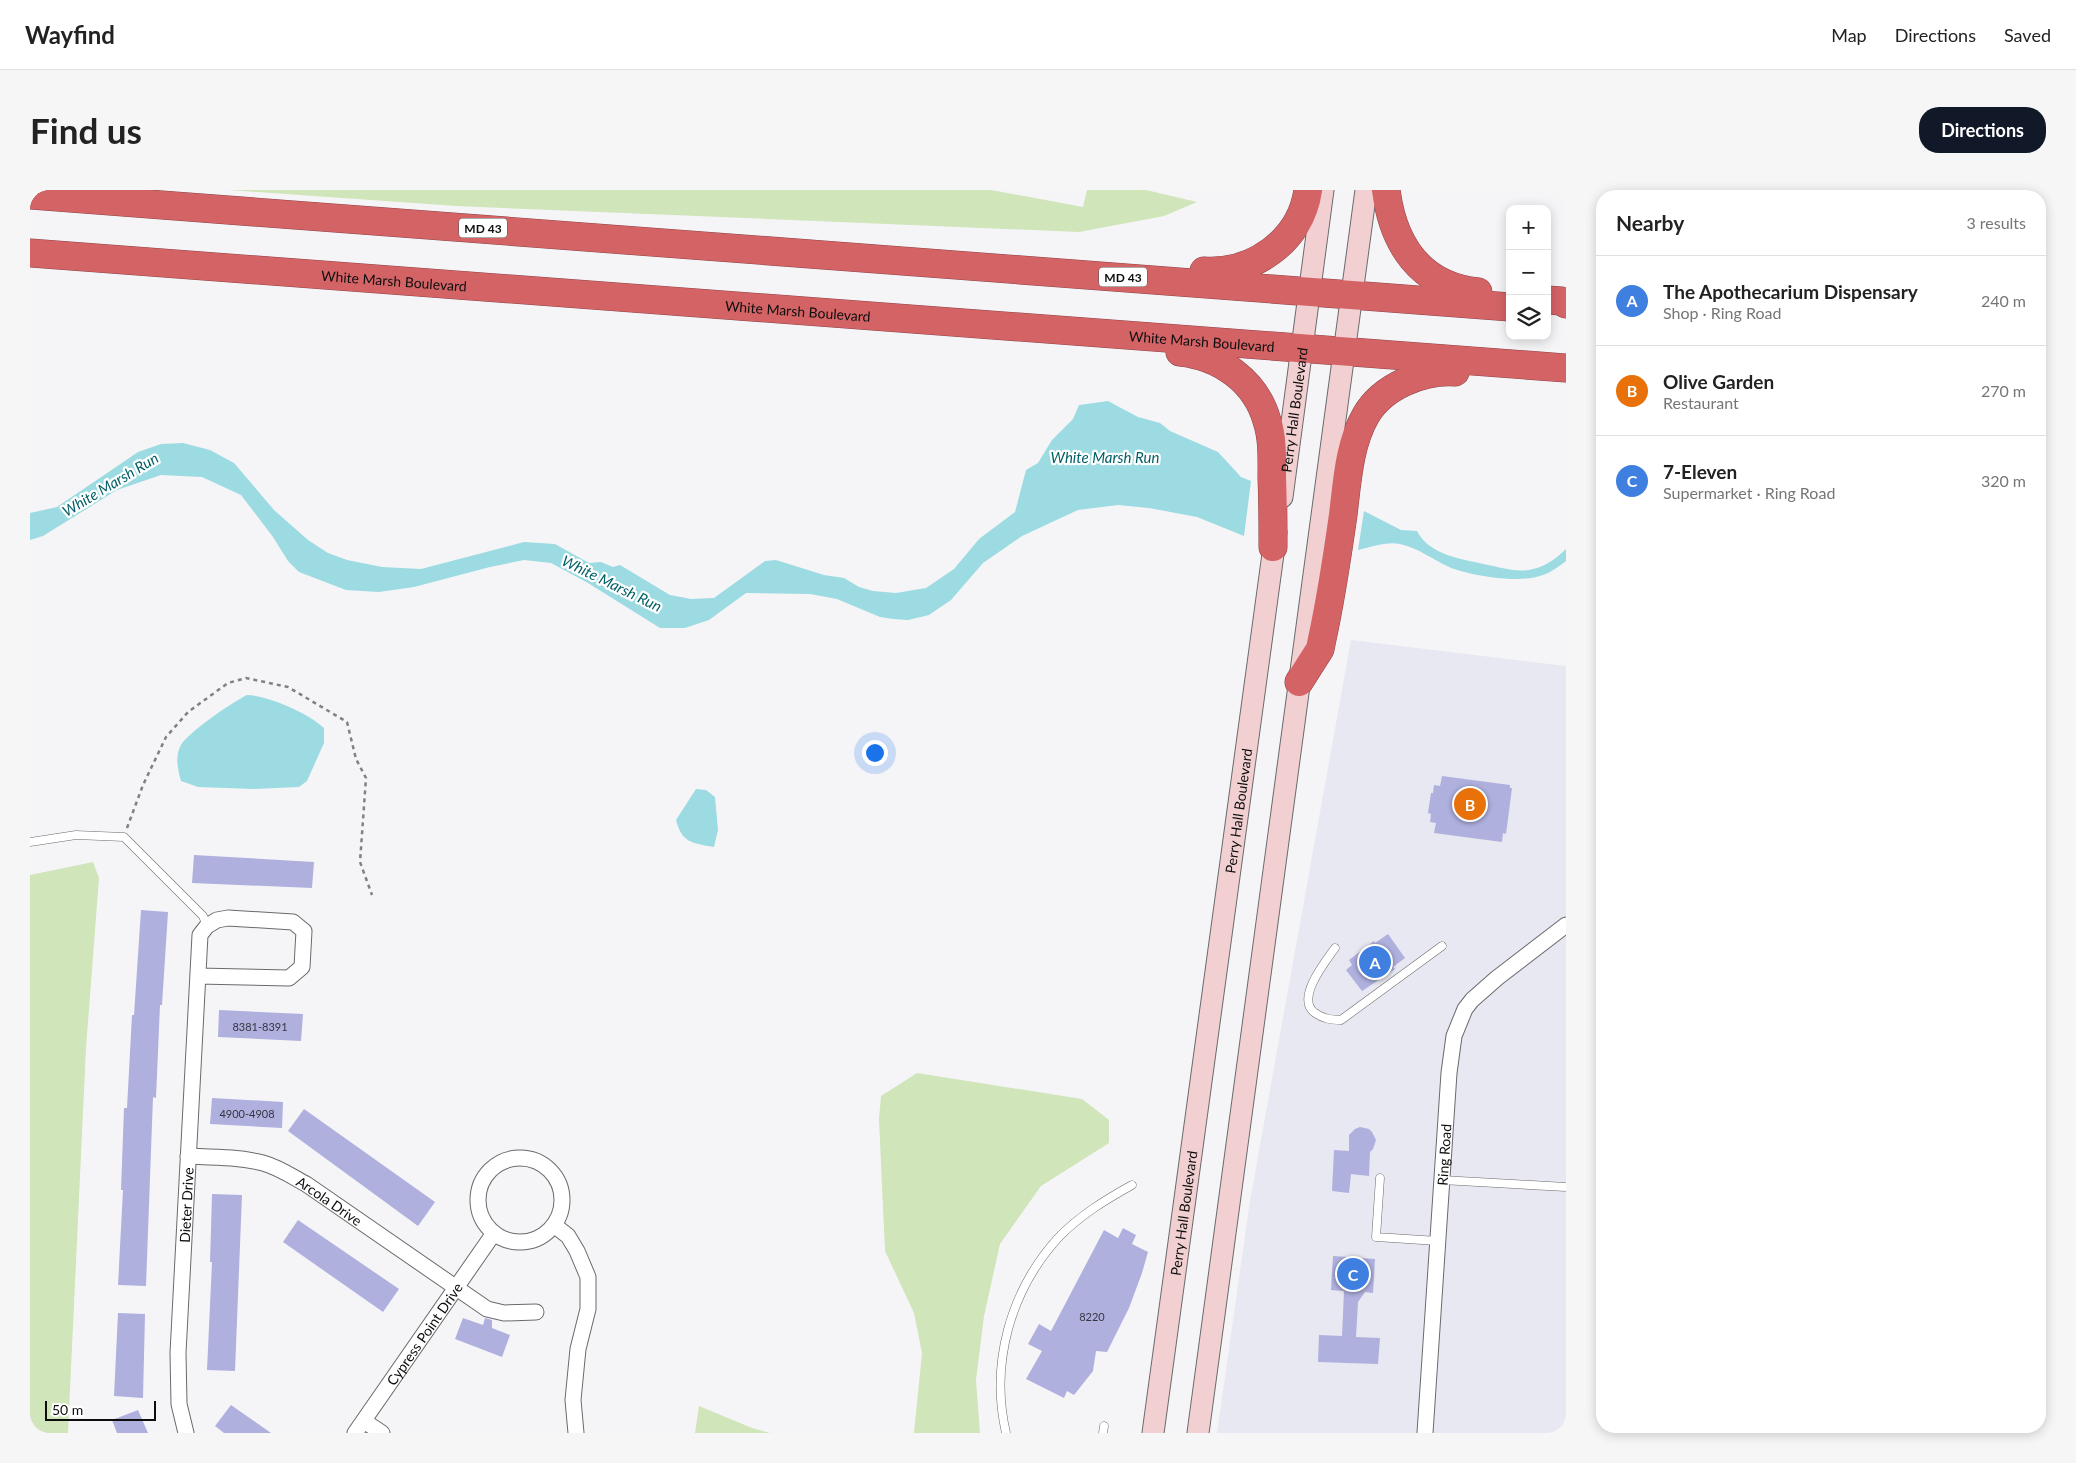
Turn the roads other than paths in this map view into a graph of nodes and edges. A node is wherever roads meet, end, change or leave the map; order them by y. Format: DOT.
graph roads {
  1 [pos="1308,190"];
  2 [pos="1323,190"];
  3 [pos="1366,190"];
  4 [pos="1386,190"];
  5 [pos="30,195"];
  6 [pos="30,253"];
  7 [pos="936,263"];
  8 [pos="1309,292"];
  9 [pos="1352,295"];
  10 [pos="1506,296"];
  11 [pos="1551,300"];
  12 [pos="1566,304"];
  13 [pos="1506,307"];
  14 [pos="1551,310"];
  15 [pos="813,312"];
  16 [pos="1566,312"];
  17 [pos="1302,348"];
  18 [pos="1344,351"];
  19 [pos="1566,368"];
  20 [pos="1566,380"];
  21 [pos="1273,547"];
  22 [pos="1299,682"];
  23 [pos="30,842"];
  24 [pos="1566,925"];
  25 [pos="206,926"];
  26 [pos="1442,946"];
  27 [pos="1335,948"];
  28 [pos="198,976"];
  29 [pos="188,1156"];
  30 [pos="1380,1178"];
  31 [pos="1442,1180"];
  32 [pos="1132,1185"];
  33 [pos="1566,1187"];
  34 [pos="554,1225"];
  35 [pos="494,1233"];
  36 [pos="1438,1241"];
  37 [pos="455,1287"];
  38 [pos="536,1312"];
  39 [pos="359,1427"];
  40 [pos="1200,1428"];
  41 [pos="186,1433"];
  42 [pos="382,1433"];
  43 [pos="576,1433"];
  44 [pos="1006,1433"];
  45 [pos="1154,1433"];
  46 [pos="1425,1433"];
  1 -- 7 [label="highway"];
  2 -- 8 [label="main road, Perry Hall Boulevard"];
  3 -- 9 [label="main road"];
  4 -- 10 [label="highway"];
  5 -- 7 [label="highway, MD 43"];
  6 -- 15 [label="highway, White Marsh Boulevard"];
  7 -- 8 [label="highway, MD 43"];
  8 -- 9 [label="highway, MD 43"];
  8 -- 17 [label="main road, Perry Hall Boulevard"];
  9 -- 13 [label="highway, MD 43"];
  9 -- 18 [label="main road"];
  11 -- 12 [label="highway"];
  14 -- 16 [label="highway"];
  15 -- 17 [label="highway, White Marsh Boulevard"];
  15 -- 21 [label="highway"];
  17 -- 18 [label="highway, White Marsh Boulevard"];
  17 -- 21 [label="main road, Perry Hall Boulevard"];
  18 -- 19 [label="highway, White Marsh Boulevard"];
  18 -- 22 [label="main road"];
  20 -- 22 [label="highway"];
  21 -- 45 [label="main road, Perry Hall Boulevard"];
  22 -- 40 [label="main road"];
  23 -- 25 [label="lane"];
  24 -- 31 [label="street, Ring Road"];
  25 -- 28 [label="street, Dieter Drive"];
  25 -- 28 [label="street"];
  26 -- 27 [label="lane"];
  28 -- 29 [label="street, Dieter Drive"];
  29 -- 37 [label="street, Arcola Drive"];
  29 -- 41 [label="street, Dieter Drive"];
  30 -- 36 [label="lane"];
  31 -- 33 [label="lane"];
  31 -- 36 [label="street, Ring Road"];
  32 -- 44 [label="lane"];
  34 -- 35 [label="street"];
  34 -- 35 [label="street"];
  34 -- 43 [label="street"];
  35 -- 37 [label="street, Cypress Point Drive"];
  36 -- 46 [label="street, Ring Road"];
  37 -- 38 [label="street, Arcola Drive"];
  37 -- 39 [label="street, Cypress Point Drive"];
  39 -- 42 [label="street"];
}
